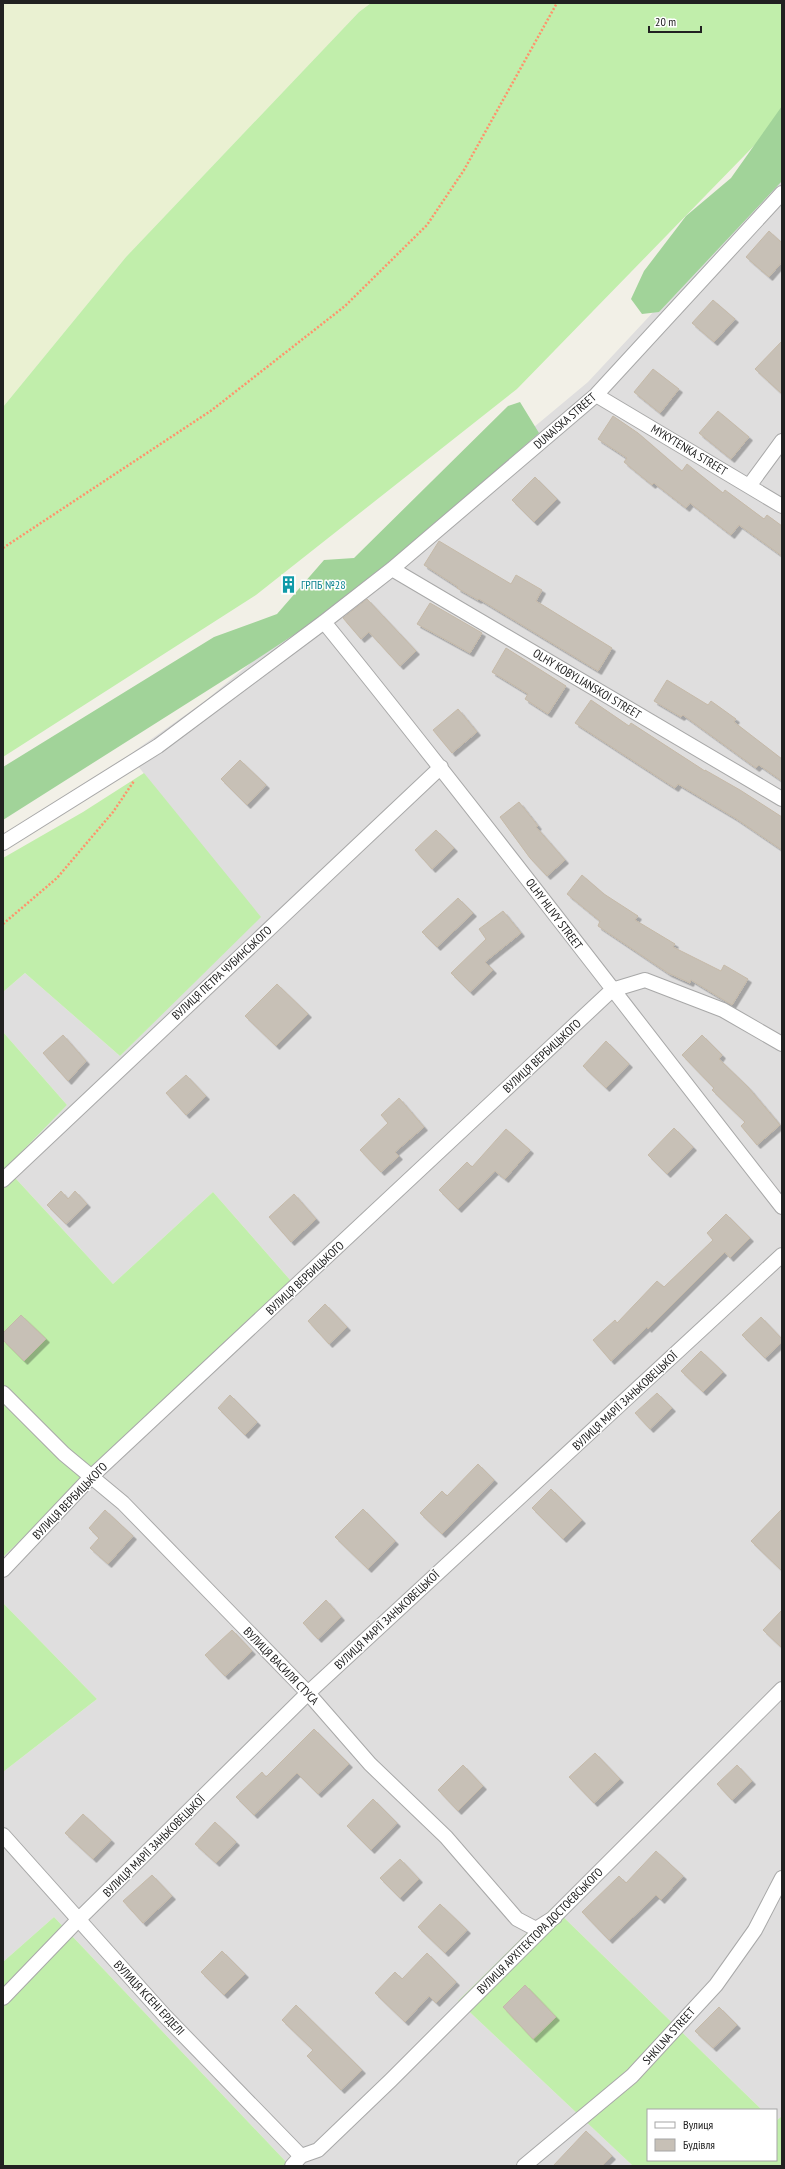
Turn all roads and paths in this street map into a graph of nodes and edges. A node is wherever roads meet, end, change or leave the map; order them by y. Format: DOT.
graph roads {
  1 [pos="557,3"];
  2 [pos="782,194"];
  3 [pos="596,395"];
  4 [pos="782,441"];
  5 [pos="749,486"];
  6 [pos="782,506"];
  7 [pos="3,548"];
  8 [pos="392,569"];
  9 [pos="324,622"];
  10 [pos="441,767"];
  11 [pos="135,779"];
  12 [pos="782,799"];
  13 [pos="3,843"];
  14 [pos="3,924"];
  15 [pos="612,990"];
  16 [pos="782,1044"];
  17 [pos="3,1180"];
  18 [pos="782,1207"];
  19 [pos="782,1255"];
  20 [pos="3,1393"];
  21 [pos="92,1476"];
  22 [pos="3,1570"];
  23 [pos="782,1689"];
  24 [pos="308,1693"];
  25 [pos="3,1835"];
  26 [pos="782,1878"];
  27 [pos="554,1917"];
  28 [pos="78,1920"];
  29 [pos="3,1998"];
  30 [pos="297,2161"];
  31 [pos="524,2166"];
  1 -- 7 [label="path"];
  2 -- 3 [label="street, DUNAISKA STREET"];
  3 -- 5 [label="street, MYKYTENKA STREET"];
  3 -- 8 [label="street, DUNAISKA STREET"];
  4 -- 5 [label="street"];
  5 -- 6 [label="street, MYKYTENKA STREET"];
  8 -- 9 [label="street, DUNAISKA STREET"];
  8 -- 12 [label="street, OLHY KOBYLIANSKOI STREET"];
  9 -- 10 [label="street, OLHY HLIVY STREET"];
  9 -- 13 [label="street, DUNAISKA STREET"];
  10 -- 15 [label="street, OLHY HLIVY STREET"];
  10 -- 17 [label="street, ВУЛИЦЯ ПЕТРА ЧУБИНСЬКОГО"];
  11 -- 14 [label="path"];
  15 -- 16 [label="street"];
  15 -- 18 [label="street, OLHY HLIVY STREET"];
  15 -- 21 [label="street, ВУЛИЦЯ ВЕРБИЦЬКОГО"];
  19 -- 24 [label="street, ВУЛИЦЯ МАРІЇ ЗАНЬКОВЕЦЬКОЇ"];
  20 -- 21 [label="street, ВУЛИЦЯ ВАСИЛЯ СТУСА"];
  21 -- 22 [label="street, ВУЛИЦЯ ВЕРБИЦЬКОГО"];
  21 -- 24 [label="street, ВУЛИЦЯ ВАСИЛЯ СТУСА"];
  23 -- 27 [label="street, ВУЛИЦЯ АРХІТЕКТОРА ДОСТОЄВСЬКОГО"];
  24 -- 27 [label="street, ВУЛИЦЯ ВАСИЛЯ СТУСА"];
  24 -- 28 [label="street, ВУЛИЦЯ МАРІЇ ЗАНЬКОВЕЦЬКОЇ"];
  25 -- 28 [label="street, ВУЛИЦЯ КСЕНІ ЕРДЕЛІ"];
  26 -- 31 [label="street, SHKILNA STREET"];
  27 -- 30 [label="street, ВУЛИЦЯ АРХІТЕКТОРА ДОСТОЄВСЬКОГО"];
  28 -- 29 [label="street, ВУЛИЦЯ МАРІЇ ЗАНЬКОВЕЦЬКОЇ"];
  28 -- 30 [label="street, ВУЛИЦЯ КСЕНІ ЕРДЕЛІ"];
}
